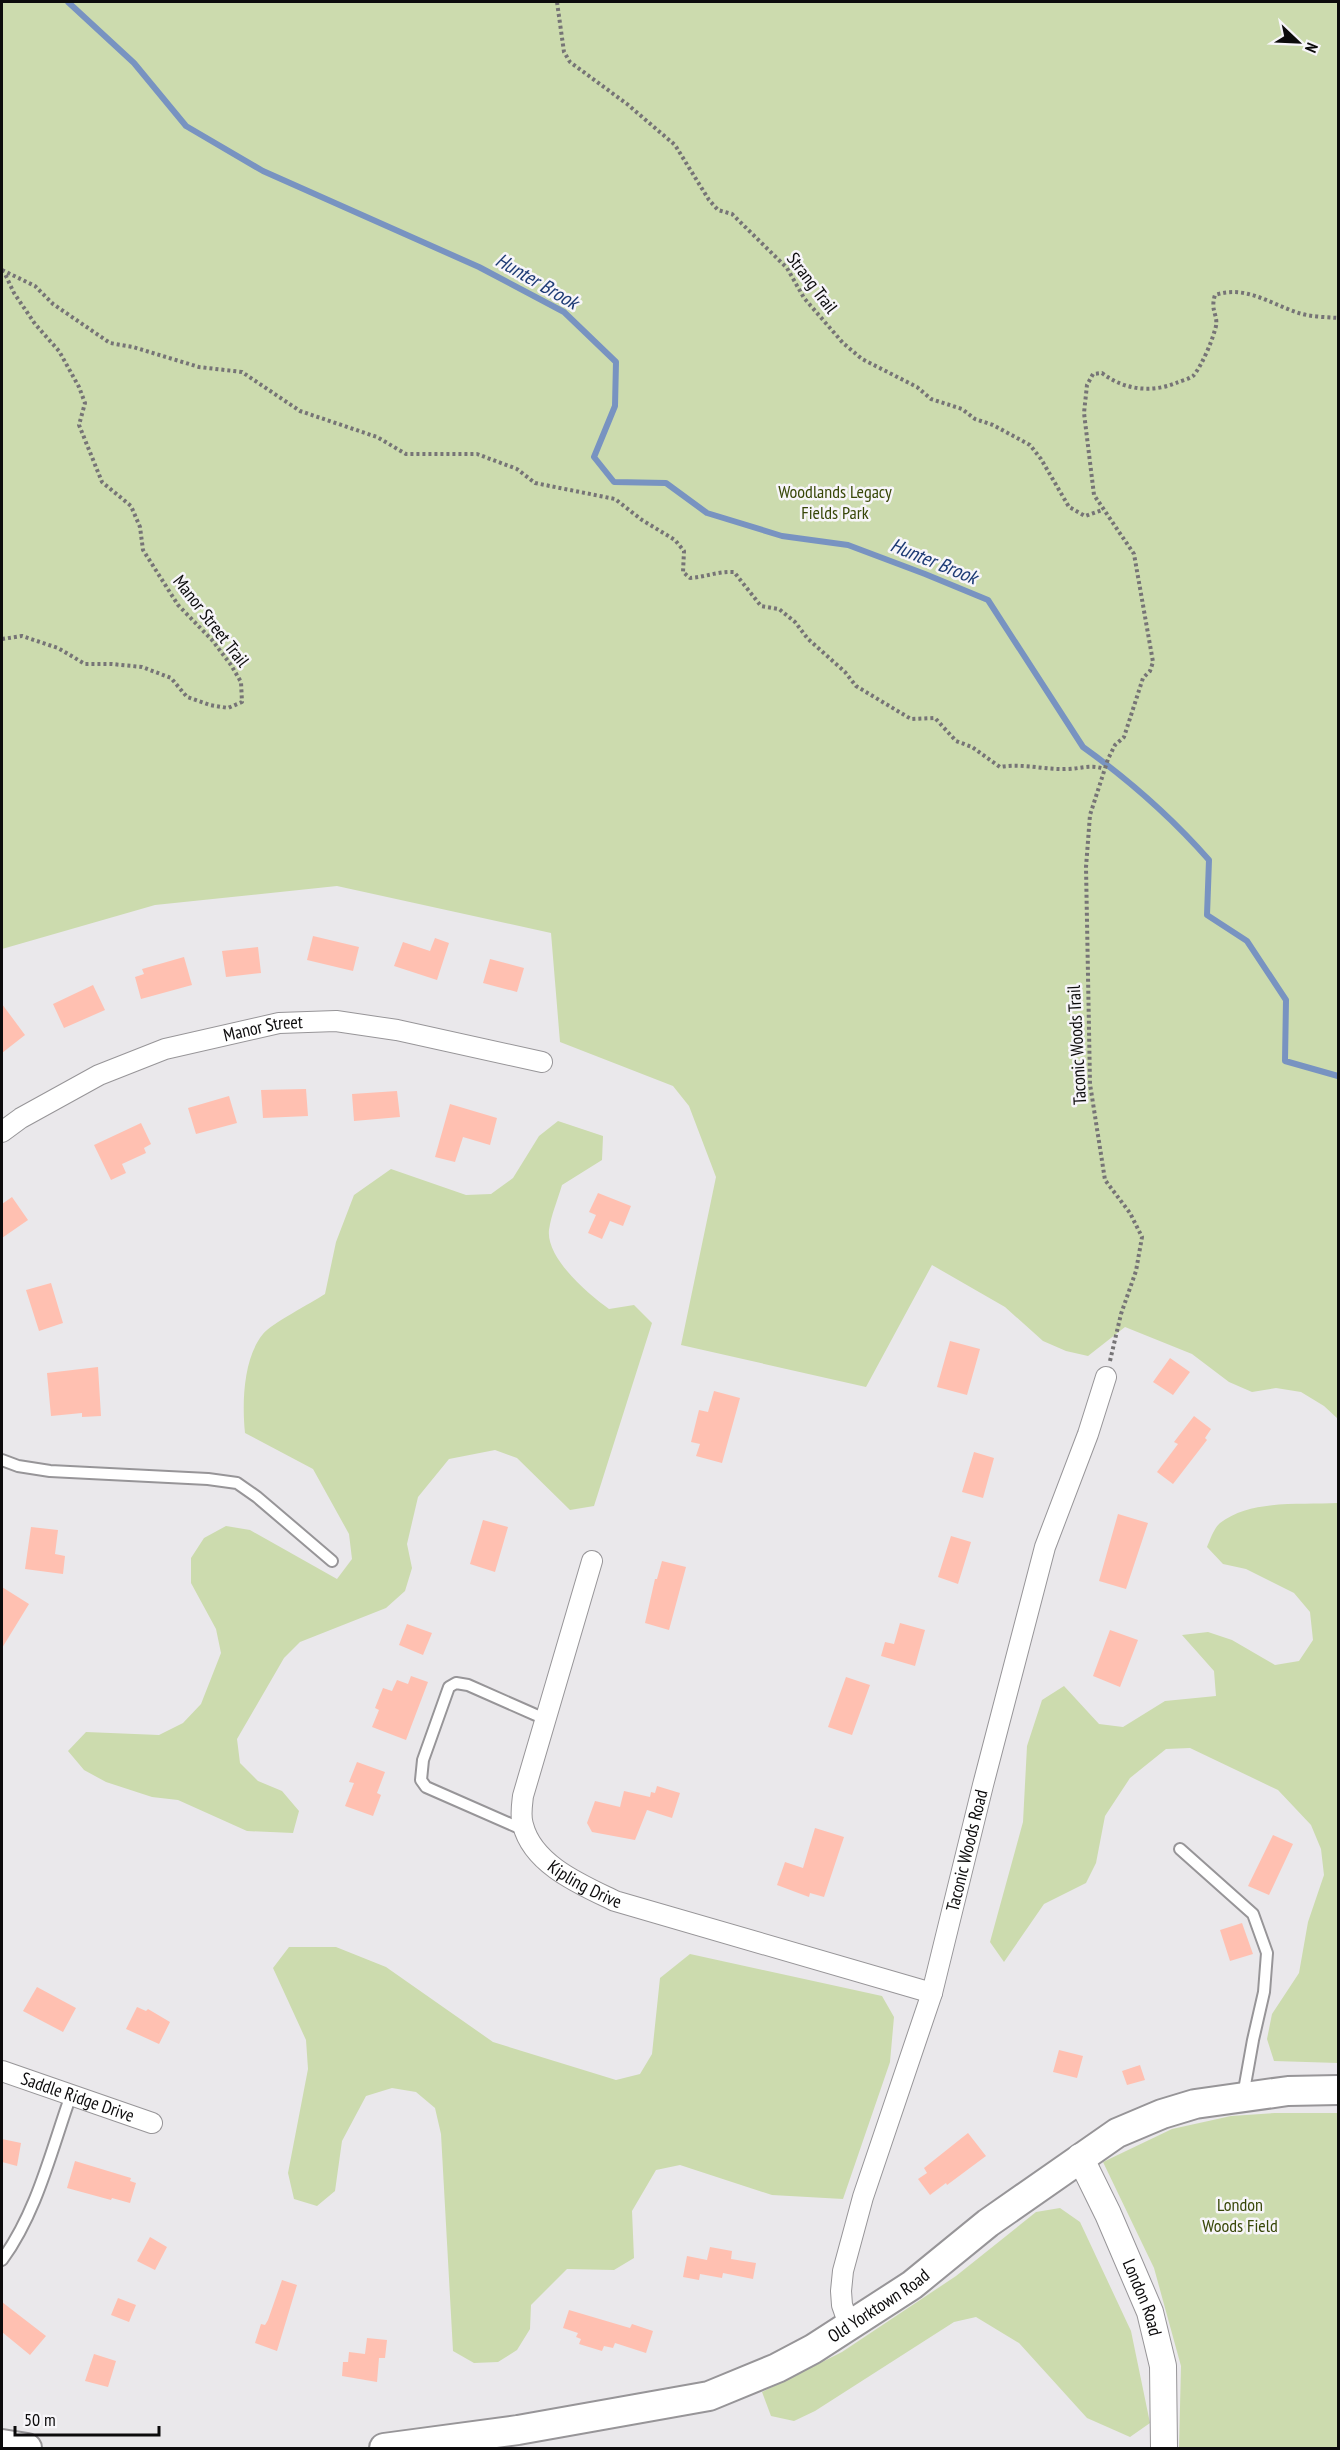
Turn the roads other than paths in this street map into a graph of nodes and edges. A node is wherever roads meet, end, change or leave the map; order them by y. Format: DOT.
graph roads {
  1 [pos="542,1062"];
  2 [pos="2,1132"];
  3 [pos="1106,1377"];
  4 [pos="2,1460"];
  5 [pos="332,1561"];
  6 [pos="592,1561"];
  7 [pos="545,1719"];
  8 [pos="524,1830"];
  9 [pos="1180,1849"];
  10 [pos="933,1993"];
  11 [pos="2,2071"];
  12 [pos="1338,2090"];
  13 [pos="71,2095"];
  14 [pos="1243,2096"];
  15 [pos="152,2123"];
  16 [pos="1080,2157"];
  17 [pos="2,2260"];
  18 [pos="849,2325"];
  19 [pos="2,2444"];
  20 [pos="27,2448"];
  21 [pos="384,2448"];
  22 [pos="1164,2448"];
  1 -- 2 [label="street, Manor Street"];
  3 -- 10 [label="street, Taconic Woods Road"];
  4 -- 5 [label="lane"];
  6 -- 7 [label="street"];
  7 -- 8 [label="street"];
  7 -- 8 [label="lane"];
  8 -- 10 [label="street, Kipling Drive"];
  9 -- 14 [label="lane"];
  10 -- 18 [label="street, Taconic Woods Road"];
  11 -- 13 [label="street, Saddle Ridge Drive"];
  12 -- 14 [label="main road, Old Yorktown Road"];
  13 -- 15 [label="street, Saddle Ridge Drive"];
  13 -- 17 [label="lane"];
  14 -- 16 [label="main road, Old Yorktown Road"];
  16 -- 18 [label="main road, Old Yorktown Road"];
  16 -- 22 [label="street, London Road"];
  18 -- 21 [label="main road, Old Yorktown Road"];
  19 -- 20 [label="main road"];
}
